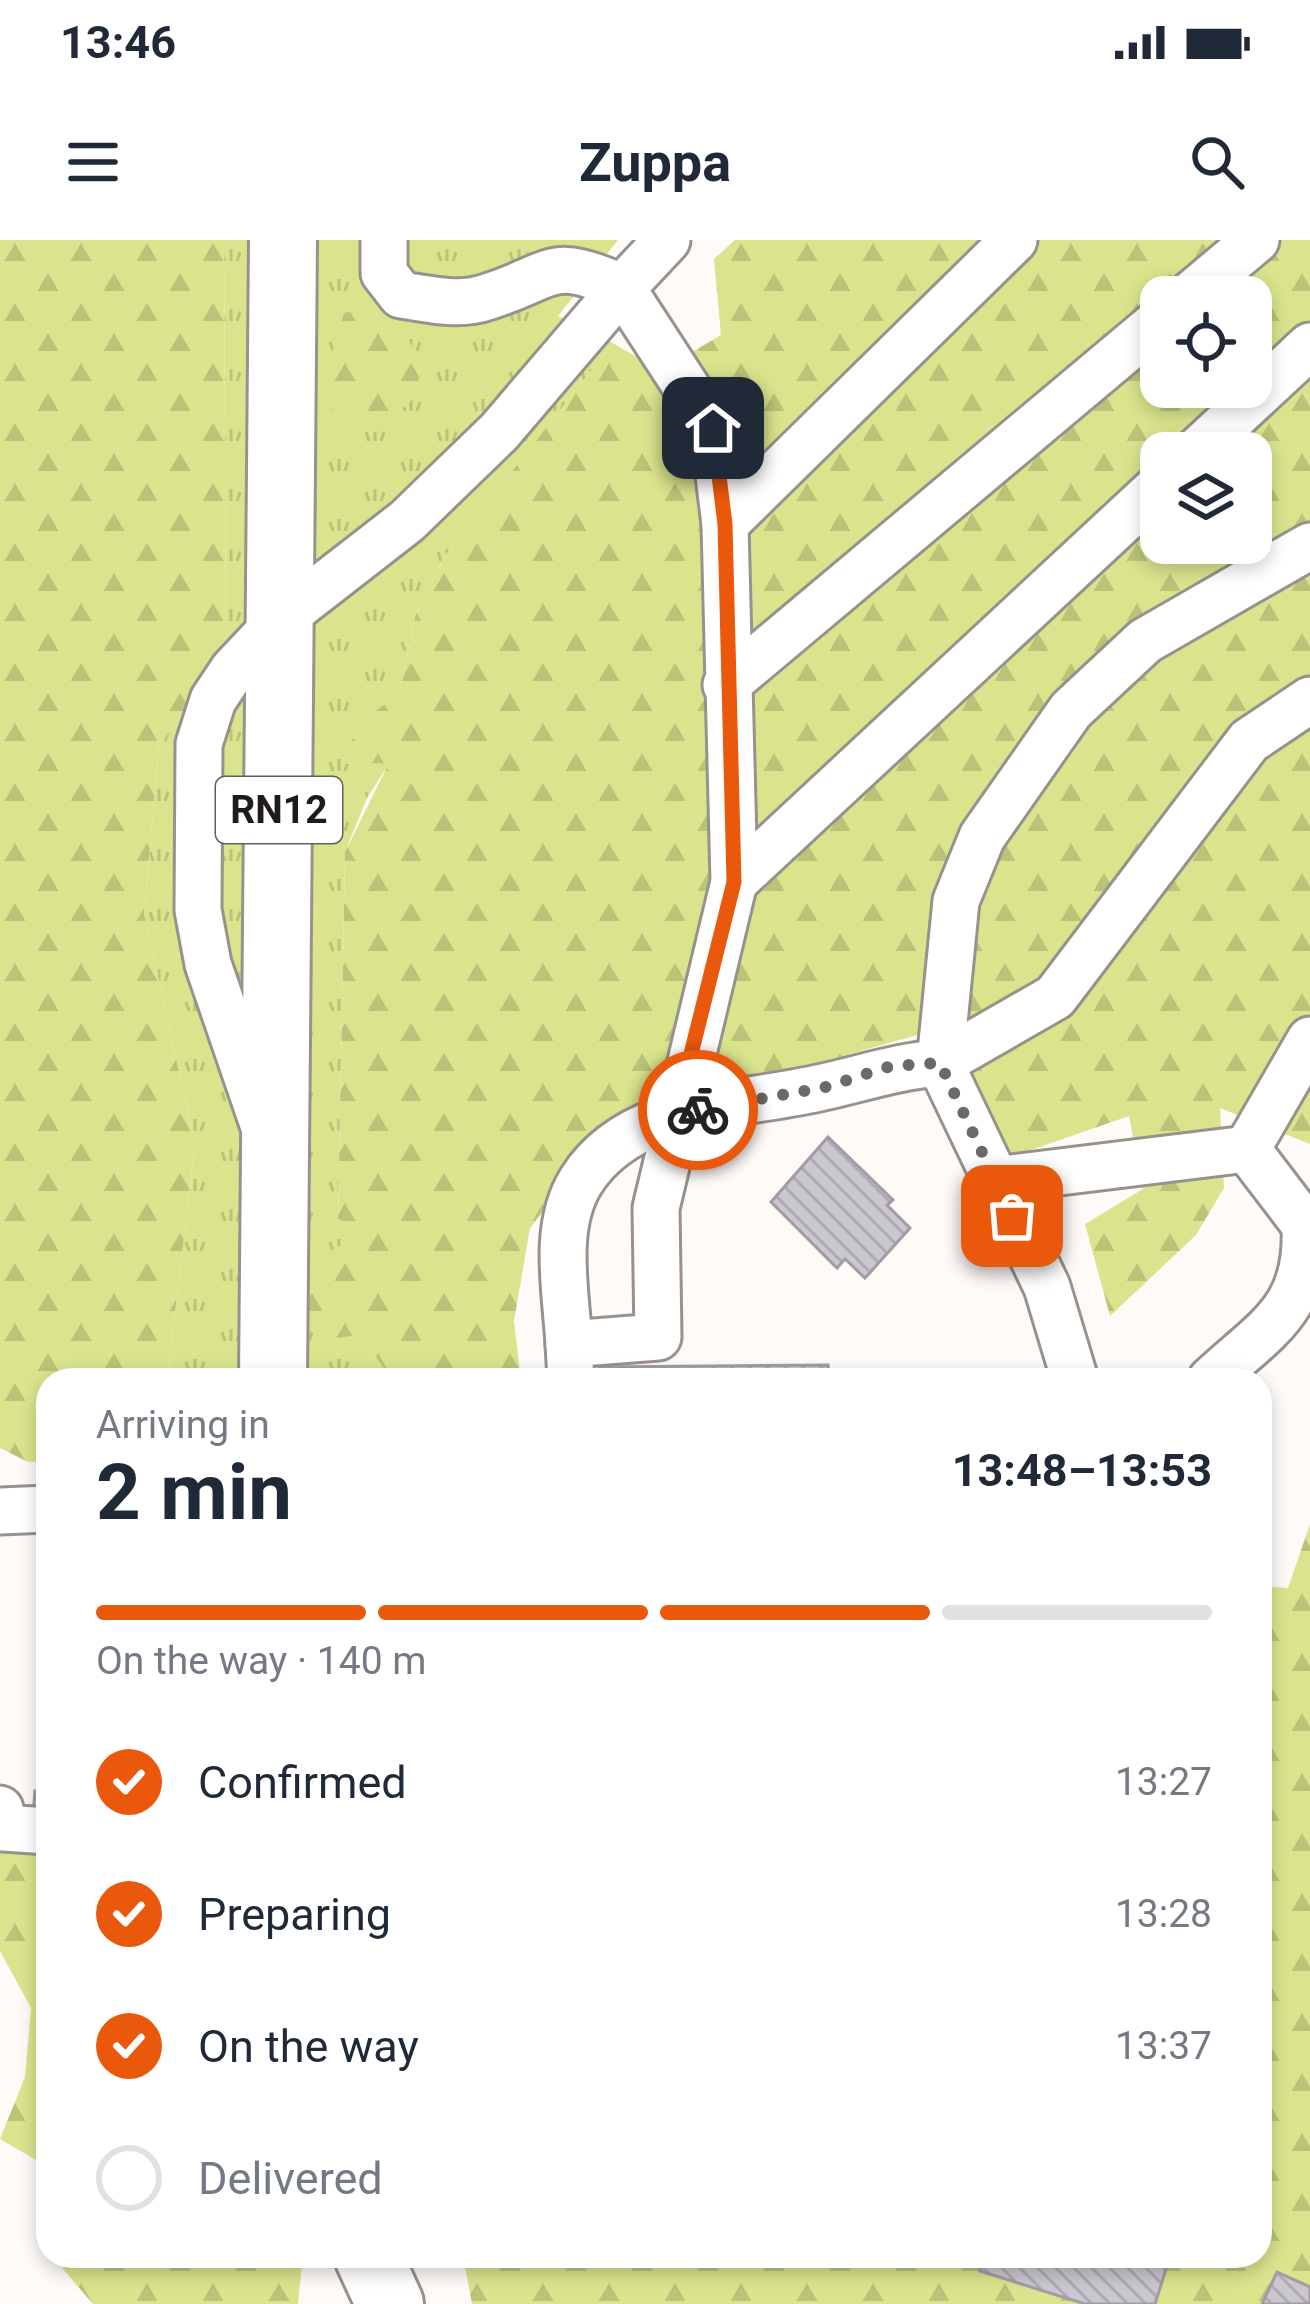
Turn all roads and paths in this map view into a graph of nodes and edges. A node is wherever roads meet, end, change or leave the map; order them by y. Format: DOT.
graph roads {
  1 [pos="283,240"];
  2 [pos="384,240"];
  3 [pos="667,240"];
  4 [pos="1015,240"];
  5 [pos="1256,240"];
  6 [pos="1213,276"];
  7 [pos="622,288"];
  8 [pos="1140,338"];
  9 [pos="1310,346"];
  10 [pos="1218,432"];
  11 [pos="1140,505"];
  12 [pos="725,524"];
  13 [pos="1310,546"];
  14 [pos="281,619"];
  15 [pos="726,685"];
  16 [pos="1310,700"];
  17 [pos="734,882"];
  18 [pos="1310,1040"];
  19 [pos="940,1063"];
  20 [pos="676,1114"];
  21 [pos="1247,1149"];
  22 [pos="995,1180"];
  23 [pos="1308,1224"];
  24 [pos="570,1362"];
  25 [pos="273,1368"];
  26 [pos="1071,1368"];
  27 [pos="1224,1368"];
  28 [pos="36,1510"];
  29 [pos="0,1511"];
  1 -- 14 [label="highway, RN12"];
  2 -- 7 [label="lane"];
  3 -- 7 [label="lane"];
  4 -- 12 [label="lane"];
  5 -- 6 [label="lane"];
  7 -- 12 [label="lane"];
  7 -- 14 [label="lane"];
  8 -- 15 [label="lane"];
  9 -- 10 [label="lane"];
  11 -- 17 [label="lane"];
  12 -- 15 [label="lane"];
  13 -- 19 [label="lane"];
  14 -- 25 [label="highway, RN12"];
  15 -- 17 [label="lane"];
  16 -- 19 [label="lane"];
  17 -- 20 [label="lane"];
  18 -- 21 [label="lane"];
  19 -- 20 [label="lane"];
  19 -- 22 [label="lane"];
  20 -- 24 [label="lane"];
  20 -- 24 [label="lane"];
  21 -- 22 [label="lane"];
  21 -- 23 [label="lane"];
  22 -- 26 [label="lane"];
  23 -- 27 [label="lane"];
  28 -- 29 [label="lane"];
}
